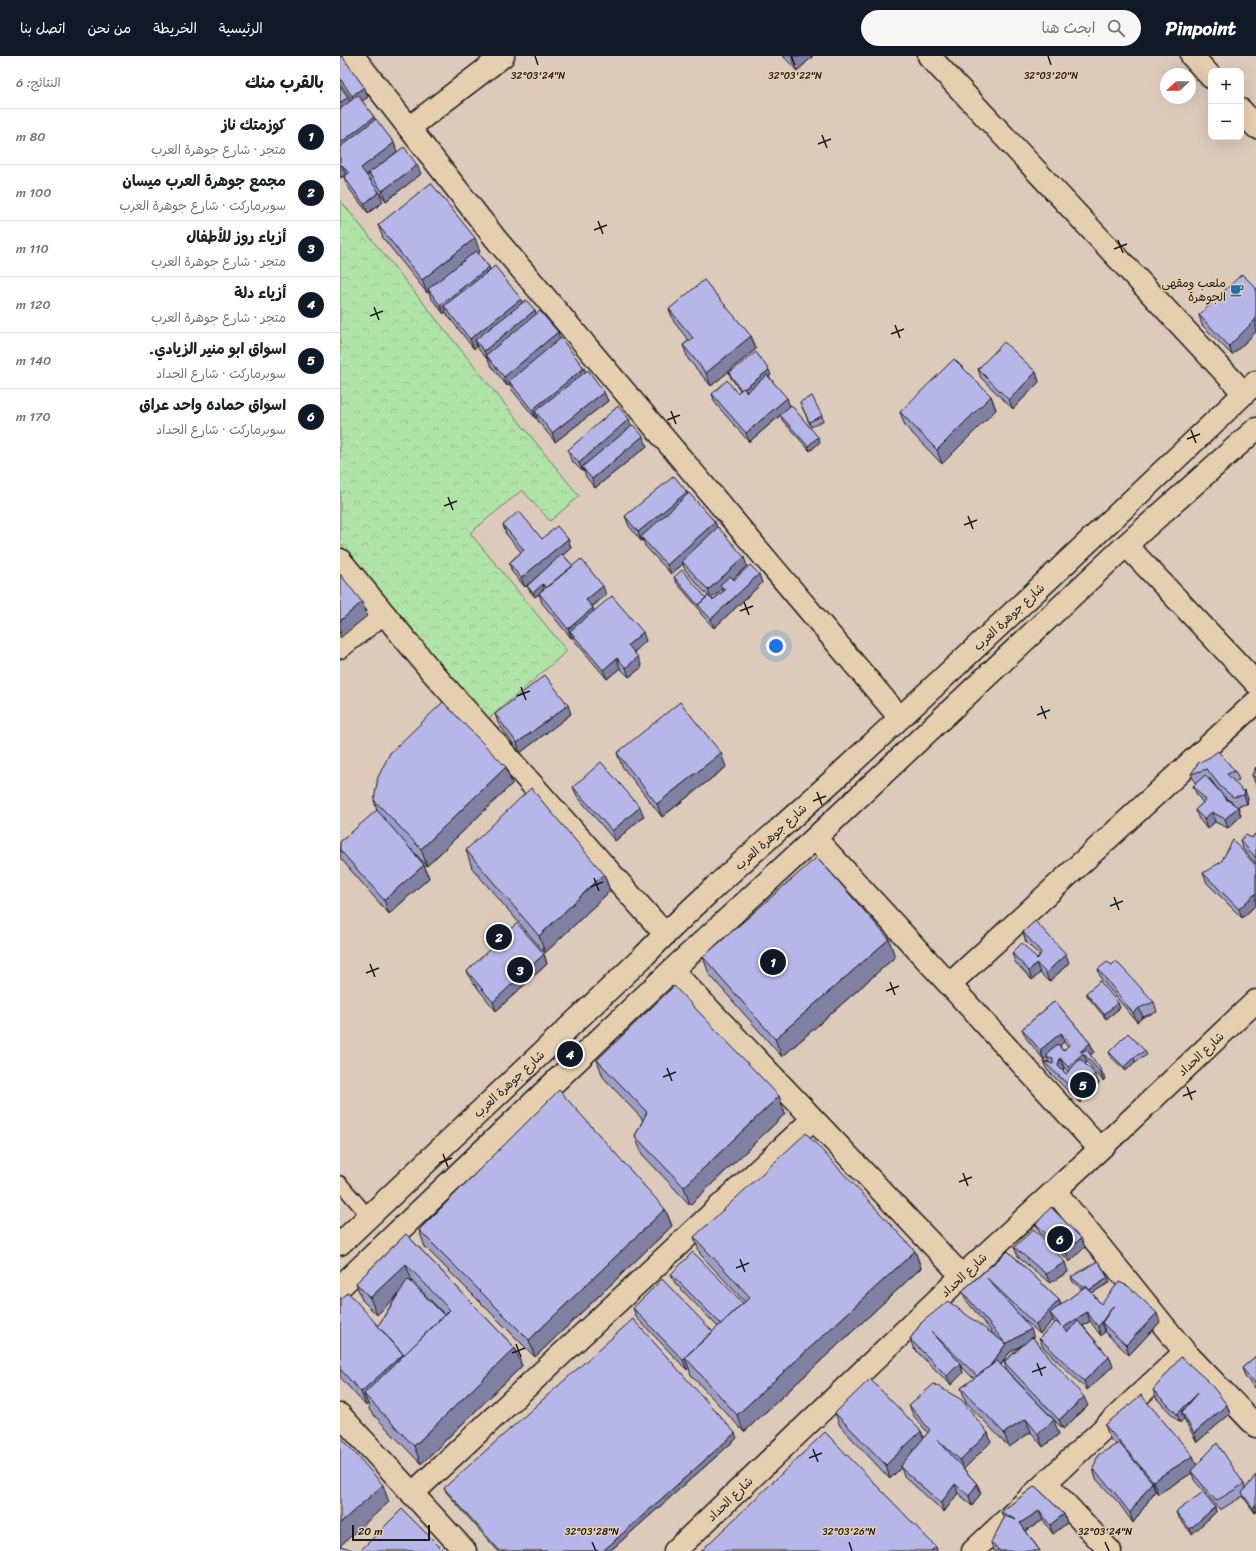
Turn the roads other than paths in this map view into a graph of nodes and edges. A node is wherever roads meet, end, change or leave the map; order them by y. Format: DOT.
graph roads {
  1 [pos="353,56"];
  2 [pos="503,56"];
  3 [pos="928,56"];
  4 [pos="1192,56"];
  5 [pos="1208,74"];
  6 [pos="1244,113"];
  7 [pos="1256,127"];
  8 [pos="410,128"];
  9 [pos="1250,388"];
  10 [pos="1256,429"];
  11 [pos="1126,545"];
  12 [pos="340,560"];
  13 [pos="383,613"];
  14 [pos="340,647"];
  15 [pos="1256,683"];
  16 [pos="1256,702"];
  17 [pos="900,718"];
  18 [pos="815,838"];
  19 [pos="665,934"];
  20 [pos="672,970"];
  21 [pos="950,984"];
  22 [pos="1256,1001"];
  23 [pos="813,1120"];
  24 [pos="1100,1149"];
  25 [pos="340,1183"];
  26 [pos="1055,1191"];
  27 [pos="369,1217"];
  28 [pos="340,1244"];
  29 [pos="962,1276"];
  30 [pos="340,1287"];
  31 [pos="1185,1352"];
  32 [pos="340,1415"];
  33 [pos="1256,1426"];
  34 [pos="1046,1482"];
  35 [pos="412,1494"];
  36 [pos="465,1551"];
  37 [pos="675,1551"];
  38 [pos="973,1551"];
  39 [pos="1110,1551"];
  1 -- 8 [label="street"];
  2 -- 8 [label="street"];
  3 -- 9 [label="street"];
  4 -- 5 [label="street"];
  6 -- 7 [label="street"];
  8 -- 17 [label="street"];
  9 -- 17 [label="street, شارع جوهرة العرب"];
  10 -- 11 [label="street"];
  11 -- 15 [label="street"];
  11 -- 18 [label="street"];
  12 -- 13 [label="street"];
  13 -- 14 [label="street"];
  13 -- 19 [label="street"];
  16 -- 21 [label="street"];
  17 -- 19 [label="street, شارع جوهرة العرب"];
  18 -- 20 [label="street"];
  18 -- 21 [label="street"];
  19 -- 27 [label="street, شارع جوهرة العرب"];
  20 -- 23 [label="street"];
  20 -- 30 [label="street"];
  21 -- 24 [label="street"];
  22 -- 24 [label="street, شارع الحداد"];
  23 -- 29 [label="street"];
  23 -- 35 [label="street"];
  24 -- 26 [label="street, شارع الحداد"];
  25 -- 27 [label="lane"];
  26 -- 29 [label="street, شارع الحداد"];
  26 -- 31 [label="street"];
  27 -- 28 [label="street, شارع جوهرة العرب"];
  29 -- 37 [label="street, شارع الحداد"];
  31 -- 33 [label="street"];
  31 -- 34 [label="street"];
  32 -- 35 [label="street"];
  34 -- 38 [label="street"];
  34 -- 39 [label="street"];
  35 -- 36 [label="street"];
}
